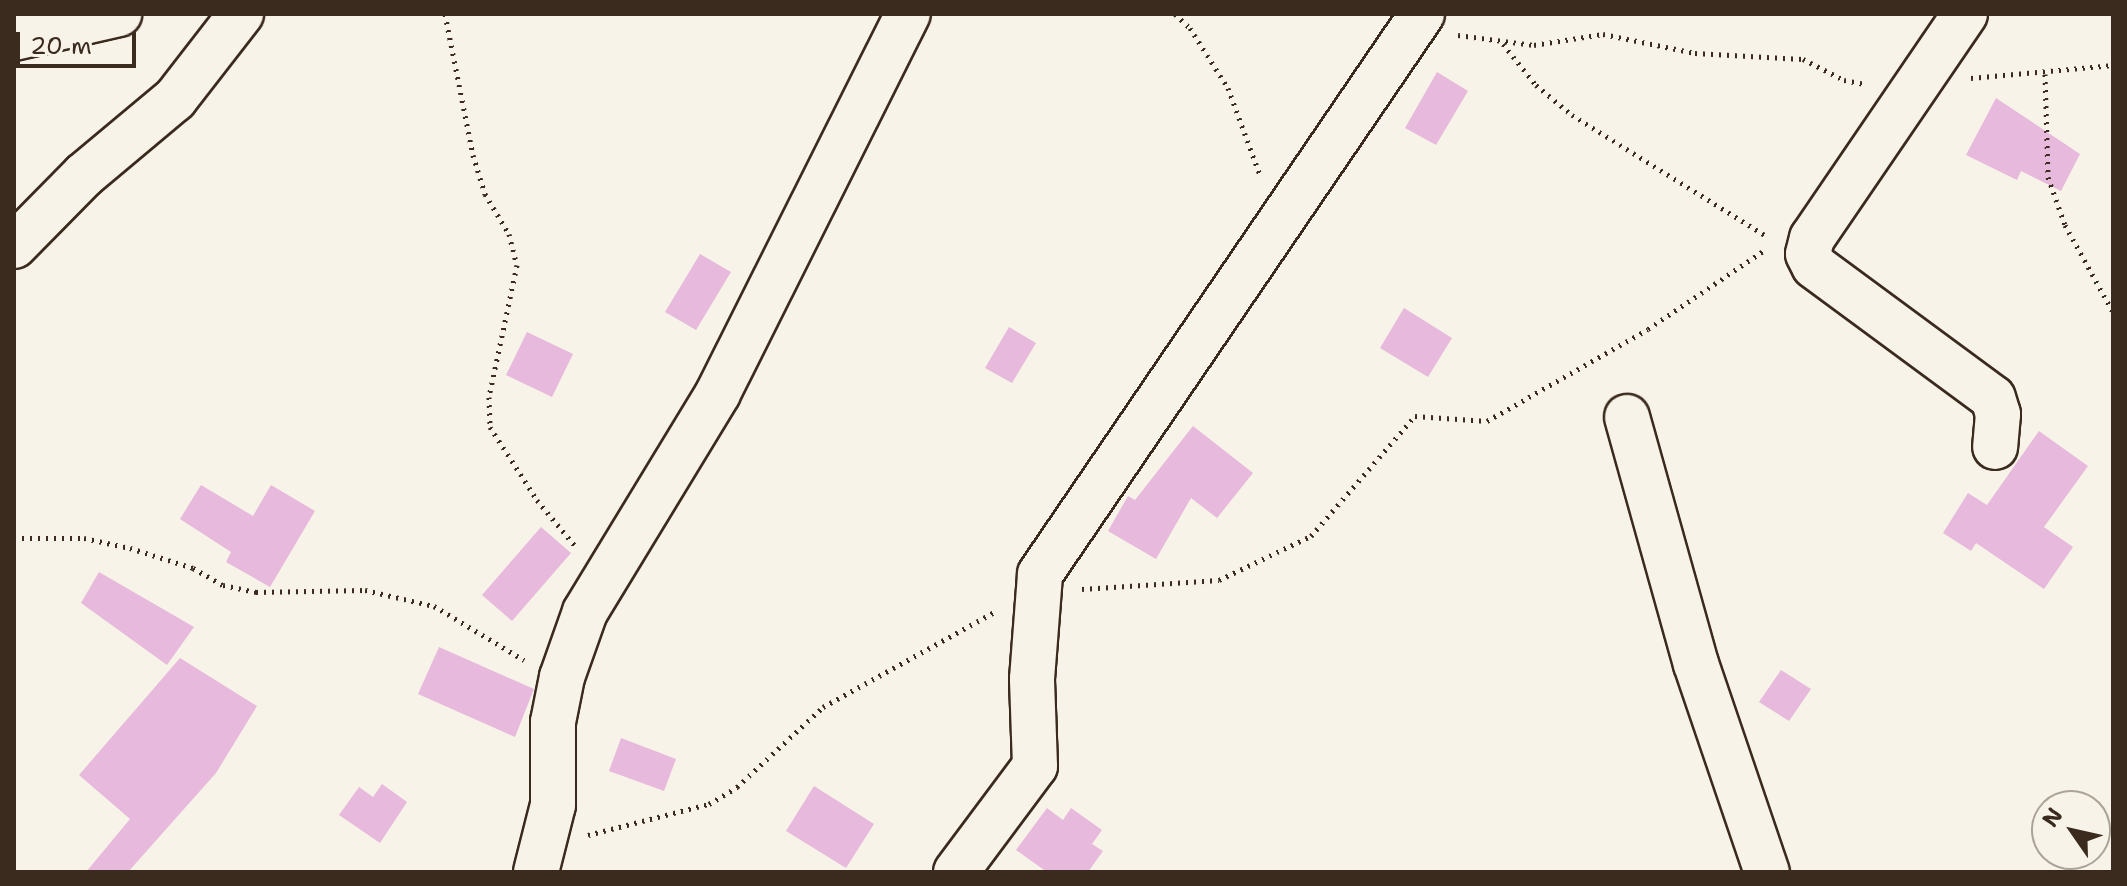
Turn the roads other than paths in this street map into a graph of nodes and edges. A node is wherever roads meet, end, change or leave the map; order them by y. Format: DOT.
graph roads {
  1 [pos="119,14"];
  2 [pos="241,14"];
  3 [pos="908,14"];
  4 [pos="1965,14"];
  5 [pos="1419,19"];
  6 [pos="14,38"];
  7 [pos="14,246"];
  8 [pos="1627,417"];
  9 [pos="1995,447"];
  10 [pos="539,861"];
  11 [pos="956,872"];
  12 [pos="1767,872"];
  1 -- 6 [label="street"];
  2 -- 7 [label="street"];
  3 -- 10 [label="street"];
  4 -- 9 [label="street"];
  5 -- 11 [label="street"];
  8 -- 12 [label="street"];
}
